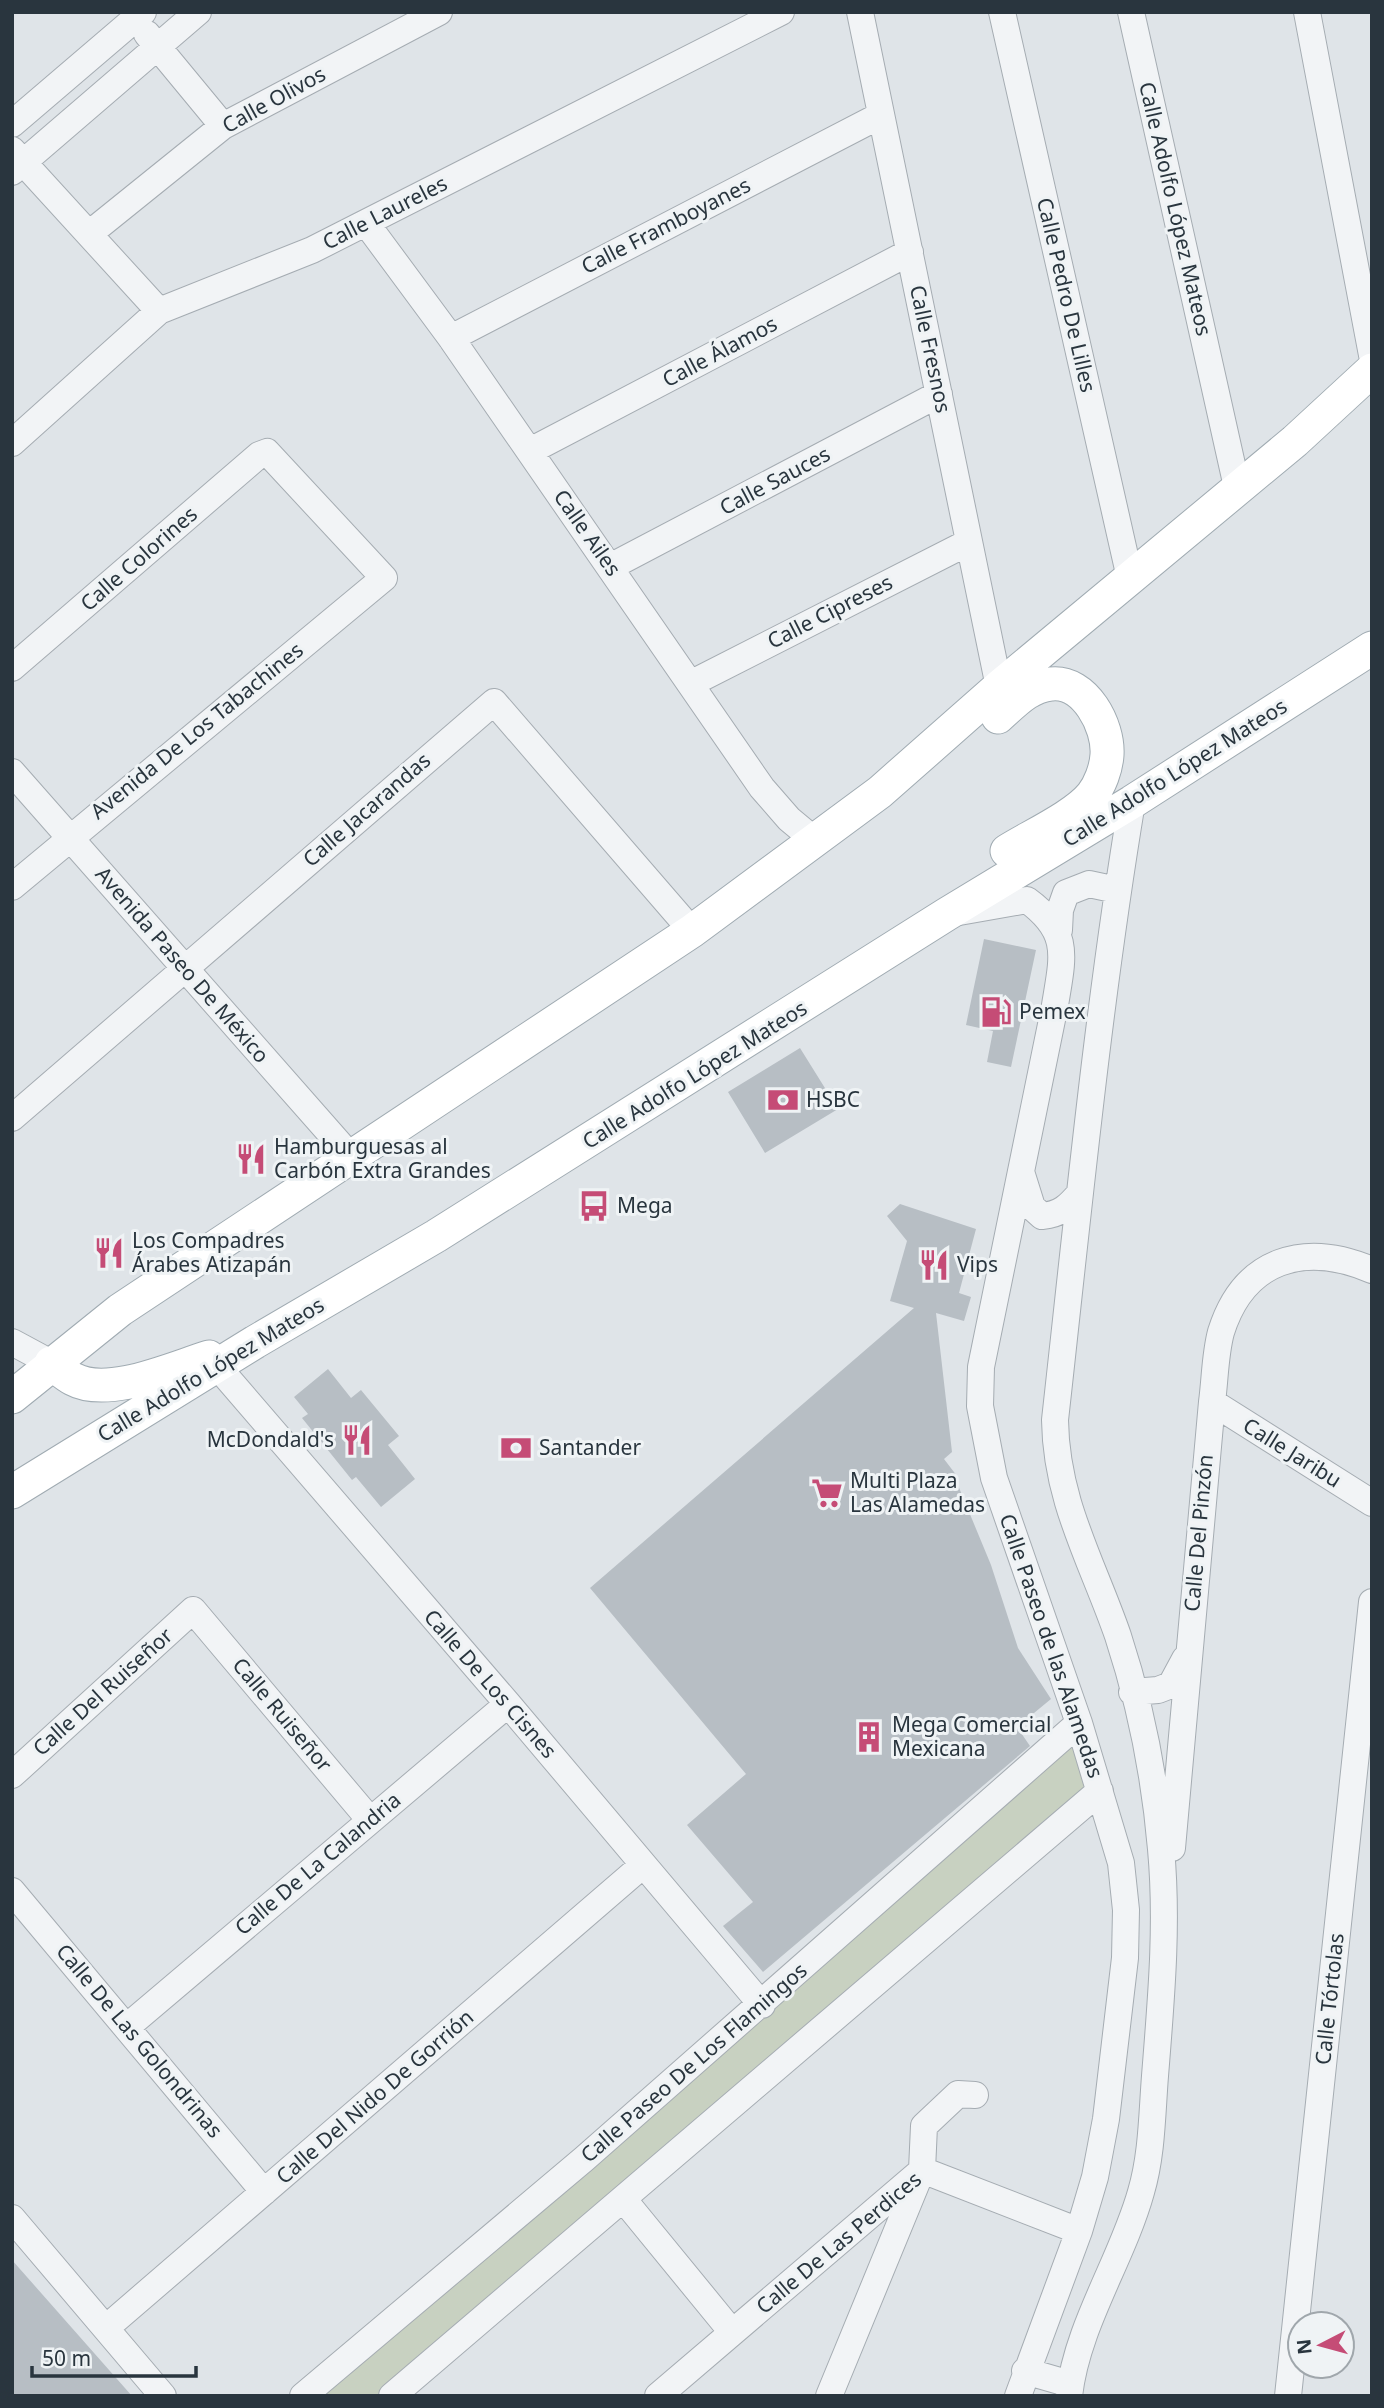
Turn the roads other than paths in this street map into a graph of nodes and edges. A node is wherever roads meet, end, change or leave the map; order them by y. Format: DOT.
graph roads {
  1 [pos="198,12"];
  2 [pos="439,12"];
  3 [pos="781,12"];
  4 [pos="860,12"];
  5 [pos="1002,12"];
  6 [pos="1131,12"];
  7 [pos="1307,12"];
  8 [pos="139,16"];
  9 [pos="158,47"];
  10 [pos="881,115"];
  11 [pos="12,124"];
  12 [pos="223,126"];
  13 [pos="16,161"];
  14 [pos="366,223"];
  15 [pos="89,234"];
  16 [pos="910,252"];
  17 [pos="159,311"];
  18 [pos="451,338"];
  19 [pos="1372,355"];
  20 [pos="1372,370"];
  21 [pos="939,394"];
  22 [pos="12,443"];
  23 [pos="530,451"];
  24 [pos="1237,487"];
  25 [pos="969,542"];
  26 [pos="610,567"];
  27 [pos="384,578"];
  28 [pos="1130,578"];
  29 [pos="1372,648"];
  30 [pos="12,668"];
  31 [pos="692,683"];
  32 [pos="999,687"];
  33 [pos="12,772"];
  34 [pos="880,792"];
  35 [pos="1132,802"];
  36 [pos="70,836"];
  37 [pos="813,839"];
  38 [pos="12,887"];
  39 [pos="1117,890"];
  40 [pos="947,914"];
  41 [pos="1059,930"];
  42 [pos="692,931"];
  43 [pos="184,967"];
  44 [pos="12,1118"];
  45 [pos="352,1158"];
  46 [pos="1022,1174"];
  47 [pos="1080,1193"];
  48 [pos="1372,1270"];
  49 [pos="12,1342"];
  50 [pos="255,1342"];
  51 [pos="51,1363"];
  52 [pos="216,1366"];
  53 [pos="12,1397"];
  54 [pos="1212,1402"];
  55 [pos="12,1492"];
  56 [pos="1372,1503"];
  57 [pos="1372,1602"];
  58 [pos="193,1610"];
  59 [pos="1188,1651"];
  60 [pos="1132,1692"];
  61 [pos="508,1704"];
  62 [pos="1366,1705"];
  63 [pos="1079,1723"];
  64 [pos="12,1775"];
  65 [pos="1100,1791"];
  66 [pos="370,1820"];
  67 [pos="643,1865"];
  68 [pos="12,1891"];
  69 [pos="1166,1923"];
  70 [pos="762,2005"];
  71 [pos="128,2026"];
  72 [pos="975,2095"];
  73 [pos="922,2170"];
  74 [pos="264,2192"];
  75 [pos="624,2200"];
  76 [pos="12,2218"];
  77 [pos="1079,2231"];
  78 [pos="106,2328"];
  79 [pos="732,2332"];
  80 [pos="1022,2384"];
  81 [pos="1070,2390"];
  82 [pos="163,2396"];
  83 [pos="303,2396"];
  84 [pos="392,2396"];
  85 [pos="658,2396"];
  86 [pos="829,2396"];
  87 [pos="1288,2396"];
  1 -- 9 [label="street"];
  2 -- 12 [label="street, Calle Olivos"];
  3 -- 14 [label="street, Calle Laureles"];
  4 -- 10 [label="street, Calle Fresnos"];
  5 -- 28 [label="street, Calle Pedro De Lilles"];
  6 -- 24 [label="street, Calle Adolfo López Mateos"];
  7 -- 19 [label="street"];
  8 -- 9 [label="street"];
  8 -- 11 [label="street"];
  9 -- 12 [label="street"];
  9 -- 13 [label="street"];
  10 -- 16 [label="street, Calle Fresnos"];
  10 -- 18 [label="street, Calle Framboyanes"];
  12 -- 15 [label="street, Calle Olivos"];
  13 -- 15 [label="street"];
  14 -- 17 [label="street, Calle Laureles"];
  14 -- 18 [label="street, Calle Ailes"];
  15 -- 17 [label="street"];
  16 -- 21 [label="street, Calle Fresnos"];
  16 -- 23 [label="street, Calle Álamos"];
  17 -- 22 [label="street, Calle Laureles"];
  18 -- 23 [label="street, Calle Ailes"];
  20 -- 24 [label="main road"];
  21 -- 25 [label="street, Calle Fresnos"];
  21 -- 26 [label="street, Calle Sauces"];
  23 -- 26 [label="street, Calle Ailes"];
  24 -- 28 [label="main road"];
  25 -- 31 [label="street, Calle Cipreses"];
  25 -- 32 [label="street, Calle Fresnos"];
  26 -- 31 [label="street, Calle Ailes"];
  27 -- 30 [label="street, Calle Colorines"];
  27 -- 36 [label="street, Avenida De Los Tabachines"];
  28 -- 32 [label="main road"];
  29 -- 35 [label="main road, Calle Adolfo López Mateos"];
  31 -- 37 [label="street, Calle Ailes"];
  32 -- 34 [label="main road"];
  33 -- 36 [label="street, Avenida Paseo De México"];
  34 -- 37 [label="main road"];
  34 -- 40 [label="main road"];
  35 -- 39 [label="street"];
  35 -- 40 [label="main road, Calle Adolfo López Mateos"];
  36 -- 38 [label="street, Avenida De Los Tabachines"];
  36 -- 43 [label="street, Avenida Paseo De México"];
  37 -- 42 [label="main road"];
  39 -- 41 [label="street, Calle Paseo de las Alamedas"];
  39 -- 47 [label="street"];
  40 -- 41 [label="street"];
  40 -- 50 [label="main road, Calle Adolfo López Mateos"];
  41 -- 46 [label="street, Calle Paseo de las Alamedas"];
  42 -- 43 [label="street, Calle Jacarandas"];
  42 -- 45 [label="main road"];
  43 -- 44 [label="street, Calle Jacarandas"];
  43 -- 45 [label="street, Avenida Paseo De México"];
  45 -- 51 [label="main road"];
  46 -- 47 [label="street"];
  46 -- 63 [label="street, Calle Paseo de las Alamedas"];
  47 -- 60 [label="street"];
  48 -- 54 [label="street, Calle Del Pinzón"];
  49 -- 51 [label="street"];
  50 -- 51 [label="main road"];
  50 -- 52 [label="main road, Calle Adolfo López Mateos"];
  51 -- 53 [label="main road"];
  52 -- 55 [label="main road, Calle Adolfo López Mateos"];
  52 -- 61 [label="street, Calle De Los Cisnes"];
  54 -- 56 [label="street, Calle Jaribu"];
  54 -- 59 [label="street, Calle Del Pinzón"];
  57 -- 62 [label="street, Calle Tórtolas"];
  58 -- 64 [label="street, Calle Del Ruiseñor"];
  58 -- 66 [label="street, Calle Ruiseñor"];
  59 -- 60 [label="street"];
  59 -- 69 [label="street, Calle Del Pinzón"];
  60 -- 69 [label="street"];
  61 -- 66 [label="street, Calle De La Calandria"];
  61 -- 67 [label="street, Calle De Los Cisnes"];
  62 -- 87 [label="street, Calle Tórtolas"];
  63 -- 65 [label="street, Calle Paseo de las Alamedas"];
  63 -- 70 [label="street, Calle Paseo De Los Flamingos"];
  65 -- 75 [label="street"];
  65 -- 77 [label="street, Calle Paseo de las Alamedas"];
  66 -- 71 [label="street, Calle De La Calandria"];
  67 -- 70 [label="street, Calle De Los Cisnes"];
  67 -- 74 [label="street, Calle Del Nido De Gorrión"];
  68 -- 71 [label="street, Calle De Las Golondrinas"];
  69 -- 81 [label="street"];
  70 -- 83 [label="street, Calle Paseo De Los Flamingos"];
  71 -- 74 [label="street, Calle De Las Golondrinas"];
  72 -- 73 [label="street"];
  73 -- 77 [label="street, Calle De Las Perdices"];
  73 -- 79 [label="street, Calle De Las Perdices"];
  73 -- 86 [label="street"];
  74 -- 78 [label="street, Calle Del Nido De Gorrión"];
  75 -- 79 [label="street"];
  75 -- 84 [label="street"];
  76 -- 78 [label="street"];
  77 -- 80 [label="street, Calle Paseo de las Alamedas"];
  78 -- 82 [label="street"];
  79 -- 85 [label="street, Calle De Las Perdices"];
  80 -- 81 [label="street"];
}
